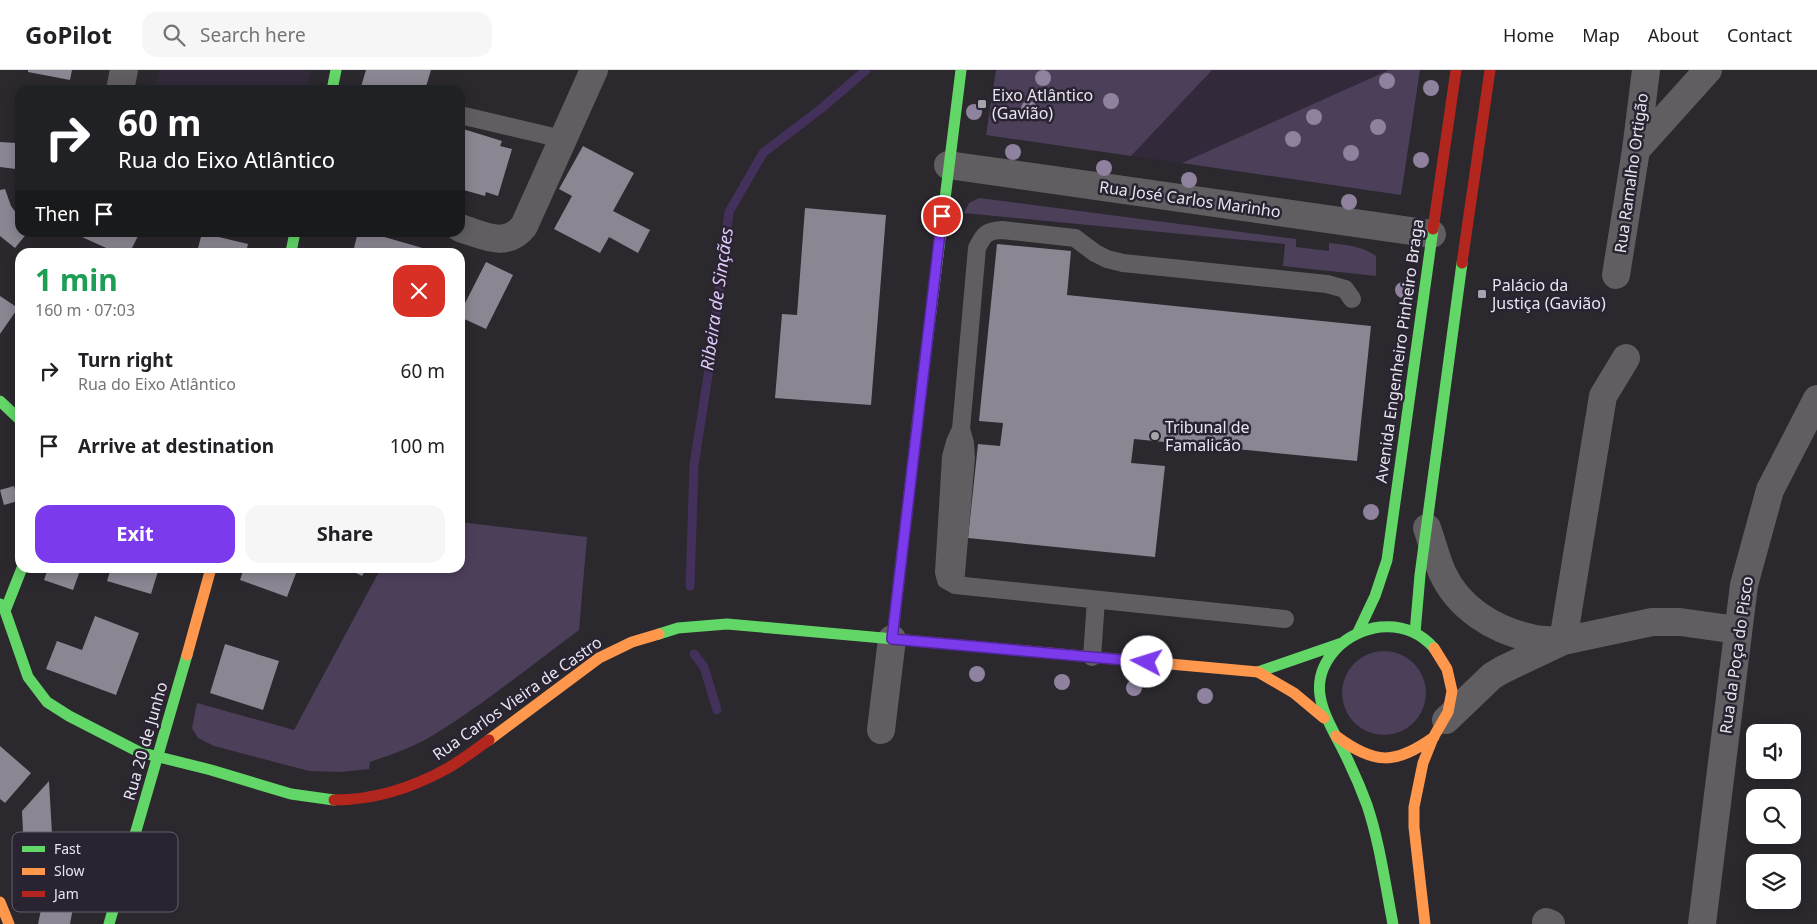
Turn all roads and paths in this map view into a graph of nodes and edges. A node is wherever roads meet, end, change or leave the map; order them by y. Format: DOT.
graph roads {
  1 [pos="124,70"];
  2 [pos="336,70"];
  3 [pos="594,70"];
  4 [pos="960,70"];
  5 [pos="1456,70"];
  6 [pos="1490,70"];
  7 [pos="1646,70"];
  8 [pos="1708,70"];
  9 [pos="121,85"];
  10 [pos="333,85"];
  11 [pos="465,116"];
  12 [pos="562,139"];
  13 [pos="1636,150"];
  14 [pos="948,165"];
  15 [pos="465,230"];
  16 [pos="1432,234"];
  17 [pos="1616,275"];
  18 [pos="1352,299"];
  19 [pos="1626,358"];
  20 [pos="1817,399"];
  21 [pos="0,401"];
  22 [pos="15,415"];
  23 [pos="1427,528"];
  24 [pos="20,573"];
  25 [pos="210,573"];
  26 [pos="1096,600"];
  27 [pos="3,608"];
  28 [pos="1285,619"];
  29 [pos="1737,630"];
  30 [pos="1358,632"];
  31 [pos="1415,633"];
  32 [pos="892,639"];
  33 [pos="1563,641"];
  34 [pos="1342,642"];
  35 [pos="1092,657"];
  36 [pos="1258,672"];
  37 [pos="1324,718"];
  38 [pos="1440,729"];
  39 [pos="881,730"];
  40 [pos="1336,736"];
  41 [pos="158,758"];
  42 [pos="136,832"];
  43 [pos="0,902"];
  44 [pos="113,912"];
  45 [pos="9,924"];
  46 [pos="109,924"];
  47 [pos="1393,924"];
  48 [pos="1425,924"];
  49 [pos="1702,924"];
  1 -- 9 [label="street"];
  2 -- 10 [label="street"];
  3 -- 12 [label="street"];
  4 -- 14 [label="street"];
  5 -- 16 [label="street, Avenida Engenheiro Pinheiro Braga"];
  6 -- 23 [label="street"];
  7 -- 13 [label="street, Rua Ramalho Ortigão"];
  8 -- 13 [label="street"];
  11 -- 12 [label="lane"];
  12 -- 15 [label="street"];
  13 -- 17 [label="street, Rua Ramalho Ortigão"];
  14 -- 16 [label="street, Rua José Carlos Marinho"];
  14 -- 32 [label="street"];
  16 -- 30 [label="street, Avenida Engenheiro Pinheiro Braga"];
  18 -- 26 [label="lane"];
  19 -- 33 [label="street"];
  20 -- 29 [label="street, Rua da Poça do Pisco"];
  21 -- 22 [label="street"];
  23 -- 31 [label="street"];
  23 -- 33 [label="street"];
  24 -- 27 [label="street"];
  25 -- 41 [label="street, Rua 20 de Junho"];
  26 -- 28 [label="lane"];
  26 -- 35 [label="lane"];
  27 -- 41 [label="street, Rua Carlos Vieira de Castro"];
  29 -- 33 [label="street"];
  29 -- 49 [label="street, Rua da Poça do Pisco"];
  30 -- 31 [label="street"];
  30 -- 34 [label="street"];
  31 -- 38 [label="street"];
  32 -- 35 [label="street, Rua Carlos Vieira de Castro"];
  32 -- 39 [label="street"];
  32 -- 41 [label="street, Rua Carlos Vieira de Castro"];
  33 -- 38 [label="street"];
  34 -- 36 [label="street, Rua Carlos Vieira de Castro"];
  34 -- 37 [label="street"];
  35 -- 36 [label="street, Rua Carlos Vieira de Castro"];
  36 -- 37 [label="street, Rua Carlos Vieira de Castro"];
  37 -- 40 [label="street"];
  38 -- 40 [label="street"];
  38 -- 48 [label="street"];
  40 -- 47 [label="street"];
  41 -- 42 [label="street, Rua 20 de Junho"];
  43 -- 45 [label="street"];
  44 -- 46 [label="street, Rua 20 de Junho"];
}
